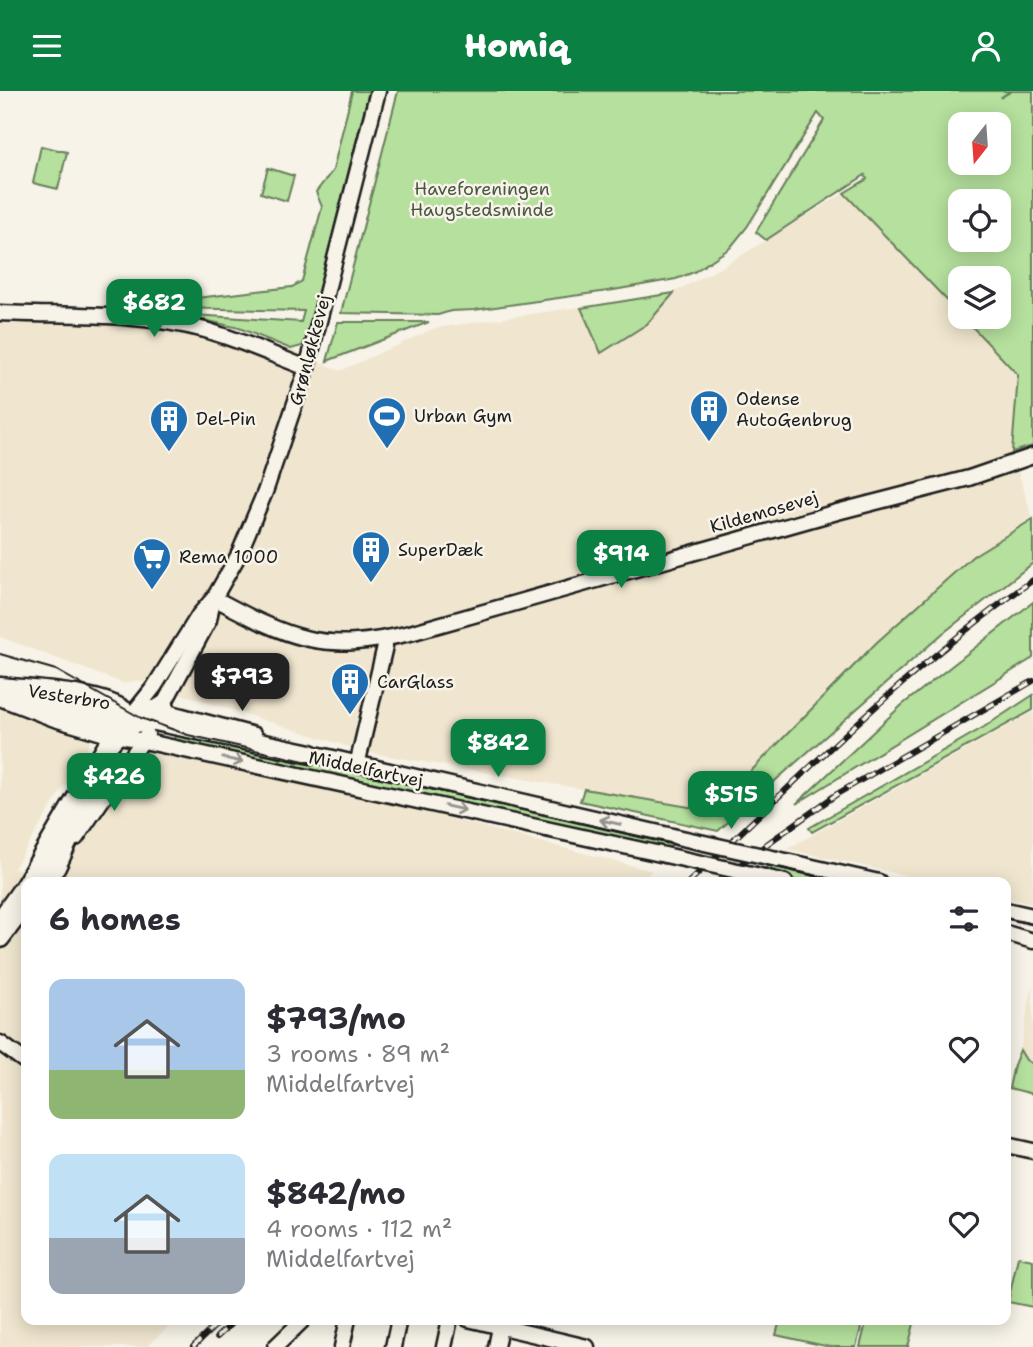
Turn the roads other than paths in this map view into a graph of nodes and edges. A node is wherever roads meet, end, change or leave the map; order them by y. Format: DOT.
graph roads {
  1 [pos="378,91"];
  2 [pos="0,313"];
  3 [pos="307,367"];
  4 [pos="1033,456"];
  5 [pos="214,598"];
  6 [pos="384,639"];
  7 [pos="0,691"];
  8 [pos="143,720"];
  9 [pos="311,754"];
  10 [pos="357,765"];
  11 [pos="30,877"];
  12 [pos="47,877"];
  13 [pos="761,877"];
  14 [pos="857,877"];
  15 [pos="21,891"];
  16 [pos="21,910"];
  17 [pos="1011,911"];
  18 [pos="1033,916"];
  19 [pos="0,921"];
  20 [pos="1011,934"];
  21 [pos="0,938"];
  22 [pos="1030,939"];
  23 [pos="0,1043"];
  24 [pos="21,1058"];
  25 [pos="1011,1146"];
  26 [pos="1033,1151"];
  27 [pos="298,1325"];
  28 [pos="347,1325"];
  29 [pos="398,1325"];
  30 [pos="449,1325"];
  31 [pos="492,1325"];
  32 [pos="500,1327"];
  33 [pos="549,1343"];
  34 [pos="275,1347"];
  35 [pos="342,1347"];
  36 [pos="393,1347"];
  37 [pos="444,1347"];
  38 [pos="496,1347"];
  39 [pos="587,1347"];
  1 -- 3 [label="street, Grønløkkevej"];
  2 -- 3 [label="street"];
  3 -- 5 [label="street, Grønløkkevej"];
  4 -- 6 [label="street, Kildemosevej"];
  5 -- 6 [label="street, Kildemosevej"];
  5 -- 8 [label="street, Grønløkkevej"];
  5 -- 8 [label="street, Grønløkkevej"];
  6 -- 10 [label="street"];
  7 -- 8 [label="main road, Vesterbro"];
  7 -- 8 [label="main road, Vesterbro"];
  8 -- 9 [label="main road, Vesterbro"];
  8 -- 11 [label="main road, Grønløkkevej"];
  8 -- 12 [label="main road"];
  8 -- 13 [label="street, Middelfartvej, one-way, bridge"];
  9 -- 10 [label="street, Middelfartvej"];
  14 -- 10 [label="street, Middelfartvej, one-way, bridge"];
  15 -- 19 [label="main road, Grønløkkevej"];
  16 -- 21 [label="main road"];
  17 -- 18 [label="street"];
  20 -- 22 [label="street"];
  23 -- 24 [label="street"];
  25 -- 26 [label="street"];
  27 -- 34 [label="street"];
  28 -- 35 [label="street"];
  29 -- 36 [label="street"];
  30 -- 37 [label="street"];
  31 -- 32 [label="street"];
  32 -- 33 [label="street"];
  32 -- 38 [label="street"];
  33 -- 39 [label="street"];
}
